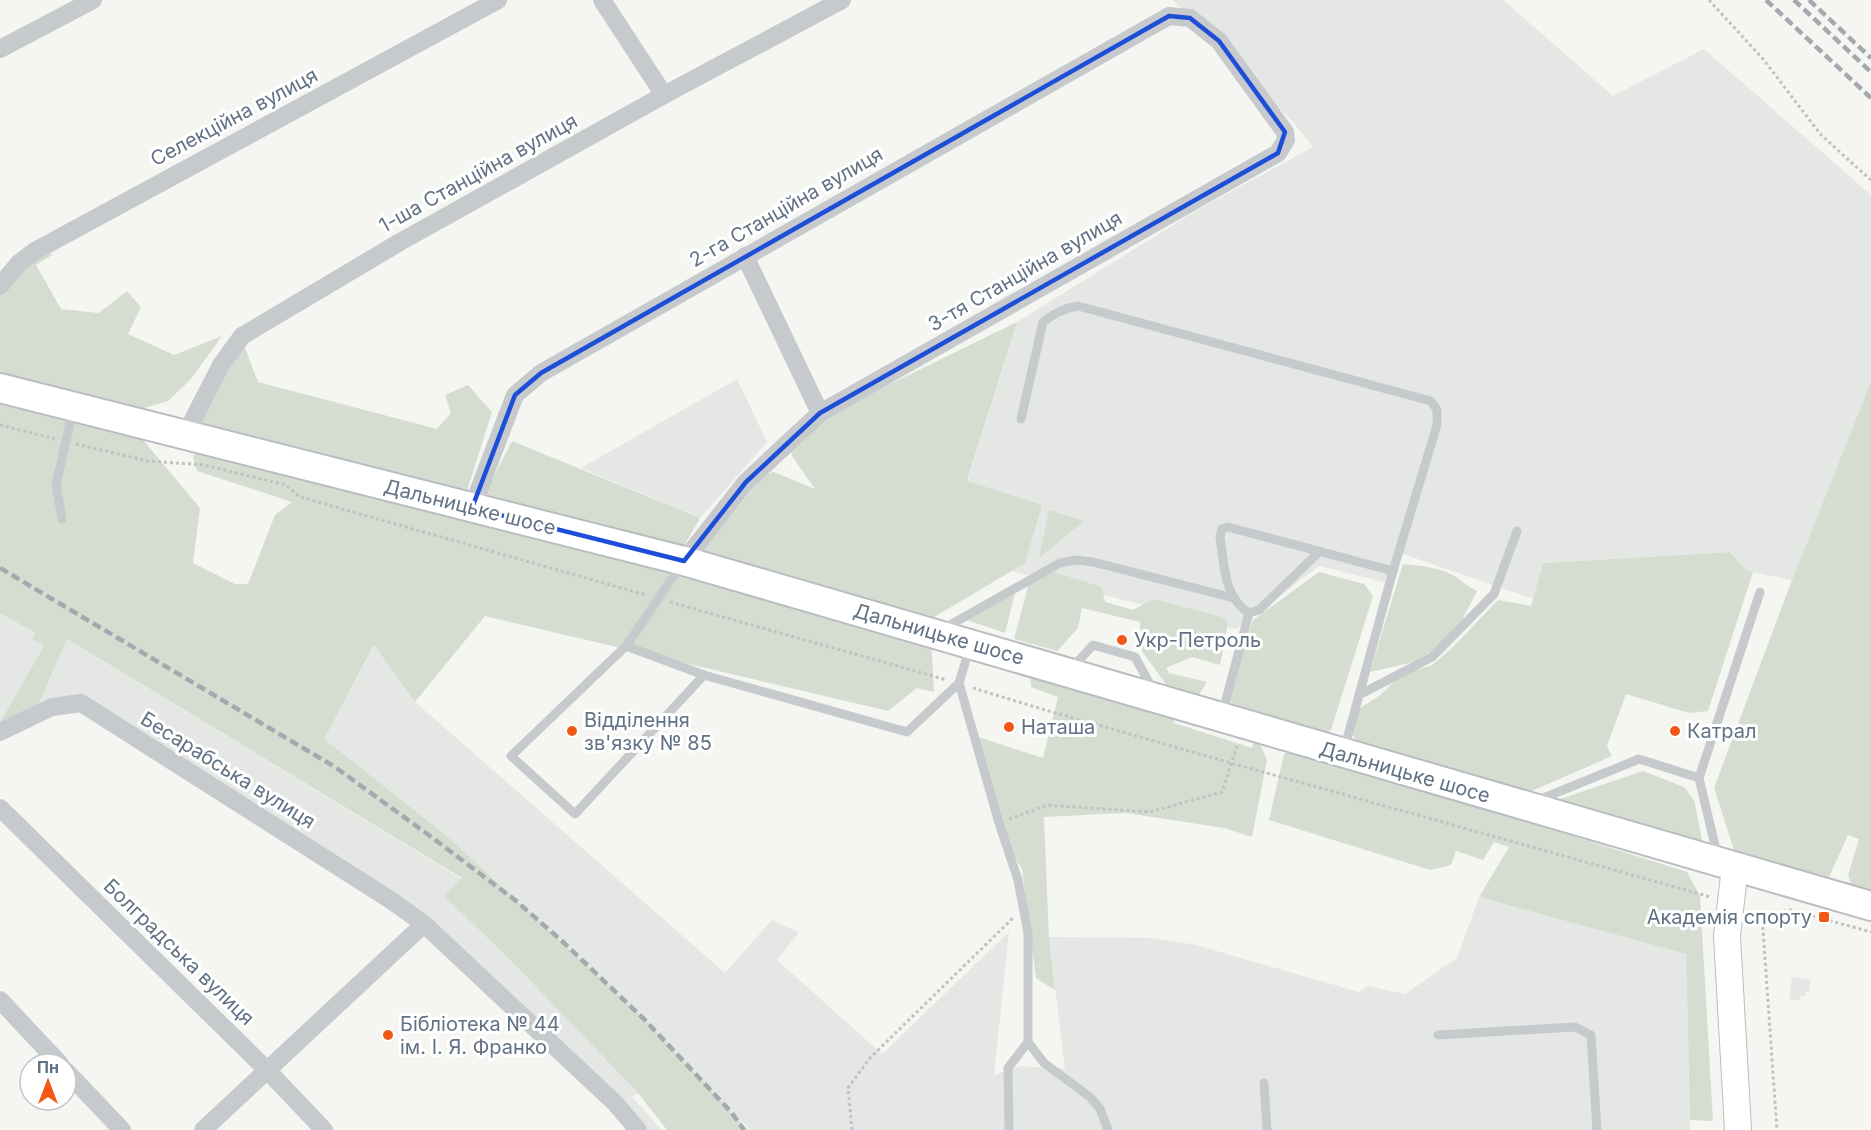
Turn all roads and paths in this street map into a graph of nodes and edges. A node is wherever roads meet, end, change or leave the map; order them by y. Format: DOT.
graph roads {
  1 [pos="93,0"];
  2 [pos="498,0"];
  3 [pos="602,0"];
  4 [pos="842,0"];
  5 [pos="1709,0"];
  6 [pos="1190,18"];
  7 [pos="0,49"];
  8 [pos="664,95"];
  9 [pos="1871,180"];
  10 [pos="745,256"];
  11 [pos="0,286"];
  12 [pos="0,388"];
  13 [pos="73,408"];
  14 [pos="820,413"];
  15 [pos="1021,419"];
  16 [pos="0,425"];
  17 [pos="184,435"];
  18 [pos="66,441"];
  19 [pos="472,508"];
  20 [pos="62,519"];
  21 [pos="1517,531"];
  22 [pos="1320,551"];
  23 [pos="684,561"];
  24 [pos="1393,571"];
  25 [pos="1760,592"];
  26 [pos="659,598"];
  27 [pos="1234,598"];
  28 [pos="1249,613"];
  29 [pos="936,633"];
  30 [pos="971,644"];
  31 [pos="626,646"];
  32 [pos="704,675"];
  33 [pos="958,683"];
  34 [pos="1359,694"];
  35 [pos="1232,721"];
  36 [pos="0,732"];
  37 [pos="1343,754"];
  38 [pos="1232,763"];
  39 [pos="1699,778"];
  40 [pos="1523,806"];
  41 [pos="0,808"];
  42 [pos="999,823"];
  43 [pos="1727,865"];
  44 [pos="1738,906"];
  45 [pos="1871,906"];
  46 [pos="1023,907"];
  47 [pos="1762,915"];
  48 [pos="424,924"];
  49 [pos="1871,932"];
  50 [pos="0,1000"];
  51 [pos="1438,1035"];
  52 [pos="1028,1042"];
  53 [pos="49,1052"];
  54 [pos="267,1070"];
  55 [pos="1264,1083"];
  56 [pos="78,1084"];
  57 [pos="122,1130"];
  58 [pos="203,1130"];
  59 [pos="324,1130"];
  60 [pos="638,1130"];
  61 [pos="852,1130"];
  62 [pos="1009,1130"];
  63 [pos="1107,1130"];
  64 [pos="1267,1130"];
  65 [pos="1597,1130"];
  66 [pos="1738,1130"];
  67 [pos="1777,1130"];
  1 -- 7 [label="street"];
  2 -- 11 [label="street, Селекційна вулиця"];
  3 -- 8 [label="street"];
  4 -- 8 [label="street, 1-ша Станційна вулиця"];
  5 -- 9 [label="path"];
  6 -- 10 [label="street, 2-га Станційна вулиця"];
  6 -- 14 [label="street, 3-тя Станційна вулиця"];
  8 -- 17 [label="street, 1-ша Станційна вулиця"];
  10 -- 14 [label="street"];
  10 -- 19 [label="street, 2-га Станційна вулиця"];
  12 -- 13 [label="main road, Дальницьке шосе"];
  13 -- 17 [label="main road, Дальницьке шосе"];
  13 -- 18 [label="lane"];
  14 -- 23 [label="street, 3-тя Станційна вулиця"];
  15 -- 24 [label="lane"];
  16 -- 18 [label="path"];
  17 -- 19 [label="main road, Дальницьке шосе"];
  18 -- 20 [label="lane"];
  18 -- 26 [label="path"];
  19 -- 23 [label="main road, Дальницьке шосе"];
  21 -- 34 [label="lane"];
  22 -- 24 [label="lane"];
  22 -- 27 [label="lane"];
  22 -- 28 [label="lane"];
  23 -- 26 [label="lane"];
  23 -- 29 [label="main road, Дальницьке шосе"];
  24 -- 34 [label="lane"];
  25 -- 39 [label="lane"];
  26 -- 31 [label="lane"];
  26 -- 33 [label="path"];
  27 -- 28 [label="lane"];
  27 -- 29 [label="lane"];
  28 -- 35 [label="lane"];
  29 -- 30 [label="main road, Дальницьке шосе"];
  30 -- 33 [label="lane"];
  30 -- 35 [label="main road, Дальницьке шосе"];
  31 -- 32 [label="lane"];
  31 -- 32 [label="lane"];
  32 -- 33 [label="lane"];
  33 -- 38 [label="path"];
  33 -- 42 [label="lane"];
  34 -- 37 [label="lane"];
  35 -- 37 [label="main road, Дальницьке шосе"];
  35 -- 38 [label="path"];
  36 -- 48 [label="street, Бесарабська вулиця"];
  37 -- 40 [label="main road, Дальницьке шосе"];
  38 -- 42 [label="path"];
  38 -- 44 [label="path"];
  39 -- 40 [label="lane"];
  39 -- 43 [label="lane"];
  40 -- 43 [label="main road, Дальницьке шосе"];
  41 -- 54 [label="street, Болградська вулиця"];
  42 -- 46 [label="lane"];
  43 -- 44 [label="street"];
  43 -- 45 [label="main road, Дальницьке шосе"];
  44 -- 47 [label="path"];
  44 -- 66 [label="street"];
  46 -- 52 [label="lane"];
  46 -- 61 [label="path"];
  47 -- 49 [label="path"];
  47 -- 67 [label="path"];
  48 -- 54 [label="street"];
  48 -- 60 [label="street, Бесарабська вулиця"];
  50 -- 53 [label="street"];
  51 -- 65 [label="lane"];
  52 -- 62 [label="lane"];
  52 -- 63 [label="lane"];
  54 -- 58 [label="street"];
  54 -- 59 [label="street, Болградська вулиця"];
  55 -- 64 [label="lane"];
  56 -- 57 [label="street"];
}
